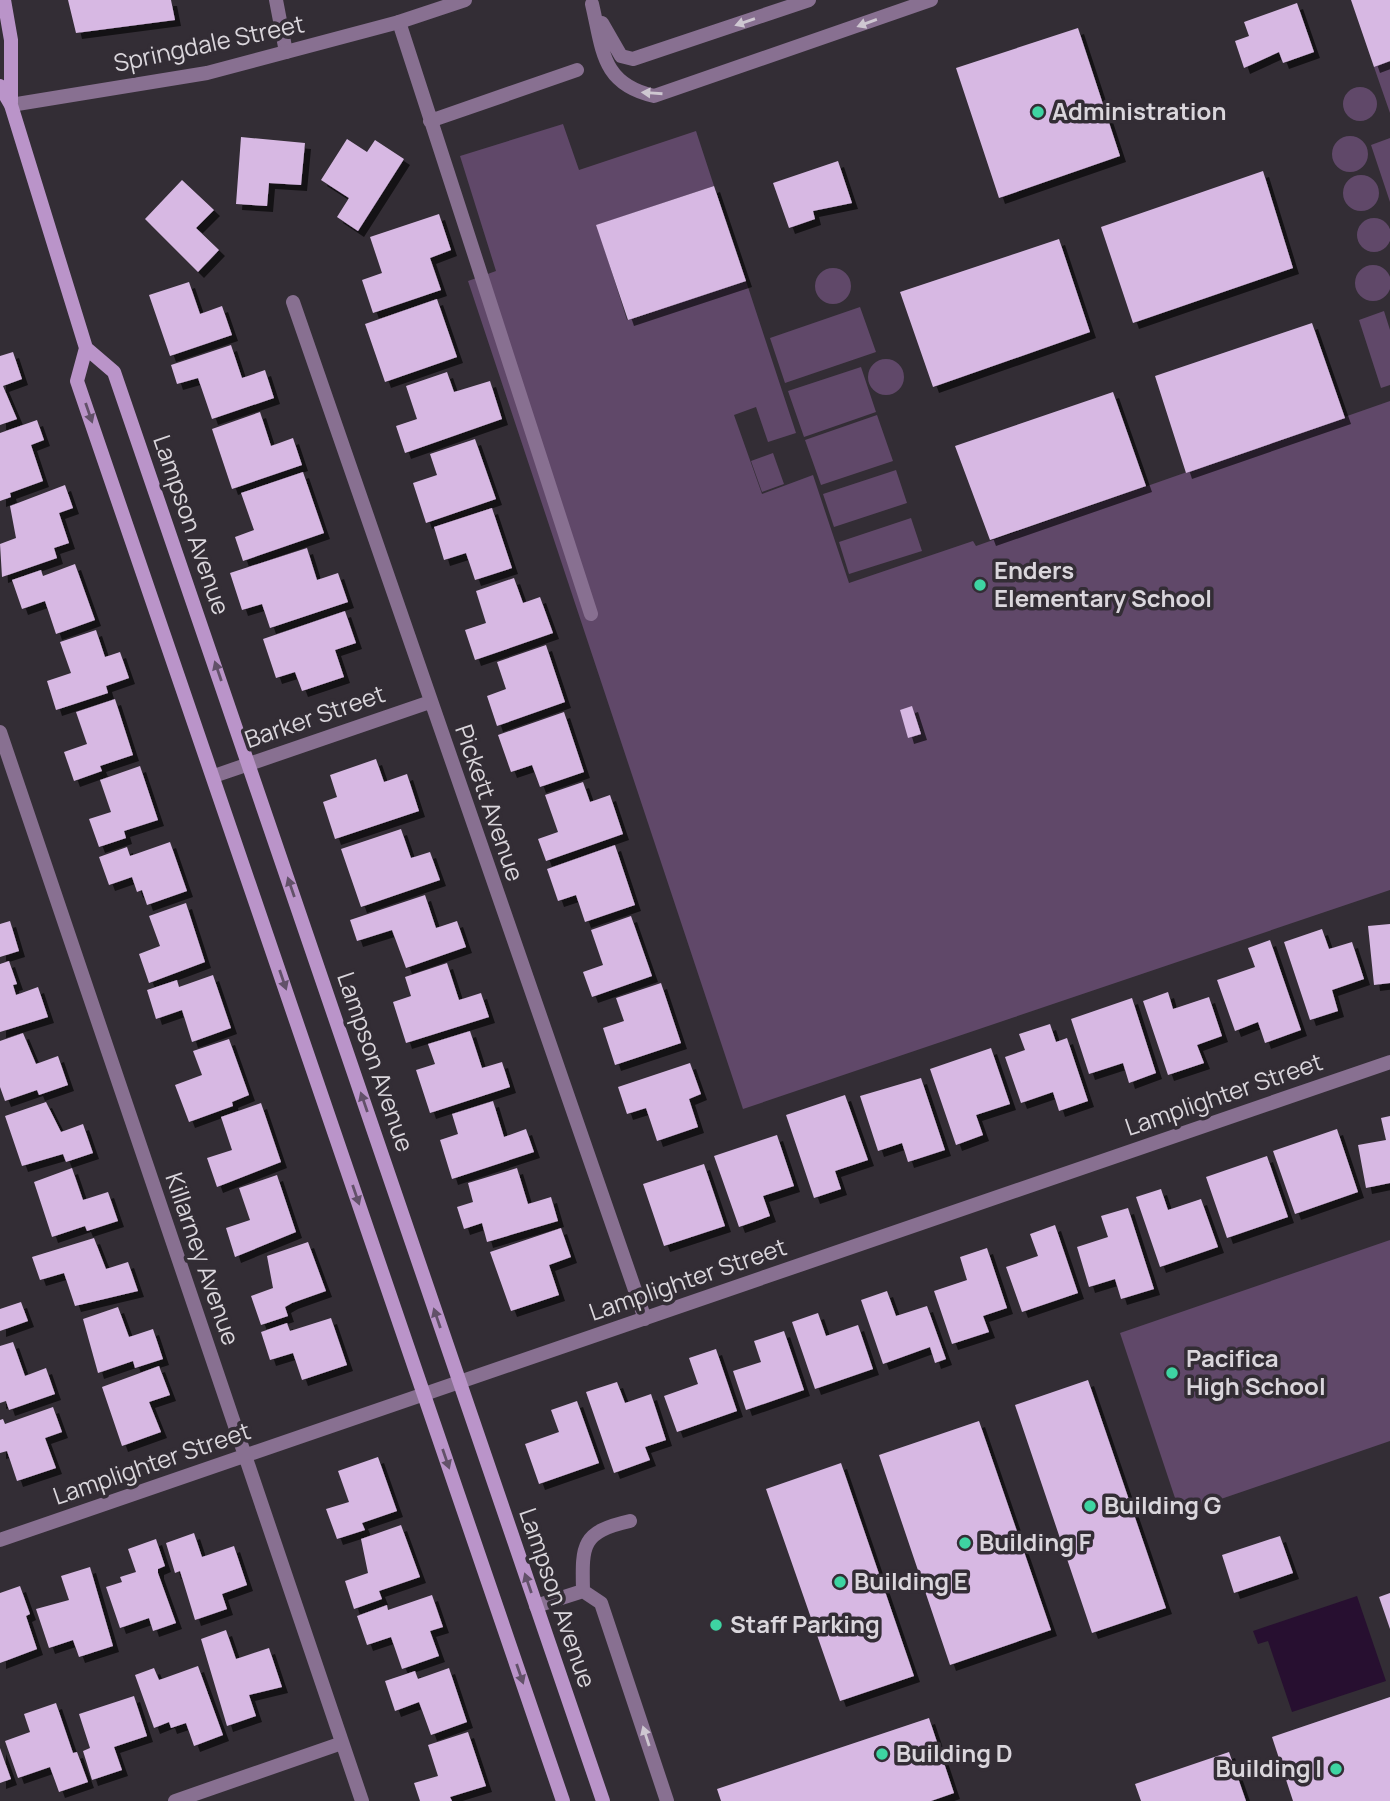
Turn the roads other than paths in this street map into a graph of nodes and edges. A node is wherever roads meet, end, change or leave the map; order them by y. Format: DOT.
graph roads {
  1 [pos="4,0"];
  2 [pos="276,0"];
  3 [pos="465,0"];
  4 [pos="809,0"];
  5 [pos="931,0"];
  6 [pos="592,2"];
  7 [pos="398,22"];
  8 [pos="286,52"];
  9 [pos="576,70"];
  10 [pos="0,86"];
  11 [pos="6,106"];
  12 [pos="430,121"];
  13 [pos="293,302"];
  14 [pos="86,348"];
  15 [pos="591,614"];
  16 [pos="430,702"];
  17 [pos="0,732"];
  18 [pos="249,764"];
  19 [pos="214,776"];
  20 [pos="1390,1062"];
  21 [pos="645,1319"];
  22 [pos="459,1382"];
  23 [pos="424,1395"];
  24 [pos="245,1457"];
  25 [pos="630,1521"];
  26 [pos="0,1540"];
  27 [pos="583,1591"];
  28 [pos="536,1606"];
  29 [pos="342,1743"];
  30 [pos="175,1801"];
  31 [pos="362,1801"];
  32 [pos="563,1801"];
  33 [pos="603,1801"];
  34 [pos="667,1801"];
  1 -- 11 [label="main road"];
  2 -- 8 [label="street"];
  3 -- 7 [label="street, Springdale Street"];
  4 -- 6 [label="street, one-way"];
  5 -- 6 [label="street, one-way"];
  7 -- 8 [label="street, Springdale Street"];
  7 -- 12 [label="street"];
  8 -- 11 [label="street, Springdale Street"];
  9 -- 12 [label="street"];
  10 -- 11 [label="main road"];
  11 -- 14 [label="main road"];
  12 -- 15 [label="street"];
  13 -- 16 [label="street, Pickett Avenue"];
  18 -- 14 [label="main road, Lampson Avenue, one-way"];
  14 -- 19 [label="main road, one-way"];
  16 -- 18 [label="street, Barker Street"];
  16 -- 21 [label="street, Pickett Avenue"];
  17 -- 24 [label="street, Killarney Avenue"];
  18 -- 19 [label="street, Barker Street"];
  22 -- 18 [label="main road, Lampson Avenue, one-way"];
  19 -- 23 [label="main road, one-way"];
  20 -- 21 [label="street, Lamplighter Street"];
  21 -- 22 [label="street, Lamplighter Street"];
  22 -- 23 [label="street, Lamplighter Street"];
  28 -- 22 [label="main road, Lampson Avenue, one-way"];
  23 -- 24 [label="street, Lamplighter Street"];
  23 -- 32 [label="main road, one-way"];
  24 -- 26 [label="street, Lamplighter Street"];
  24 -- 29 [label="street, Killarney Avenue"];
  25 -- 27 [label="street"];
  27 -- 28 [label="street"];
  34 -- 27 [label="street, one-way"];
  28 -- 33 [label="main road, Lampson Avenue"];
  29 -- 30 [label="street"];
  29 -- 31 [label="street, Killarney Avenue"];
}
